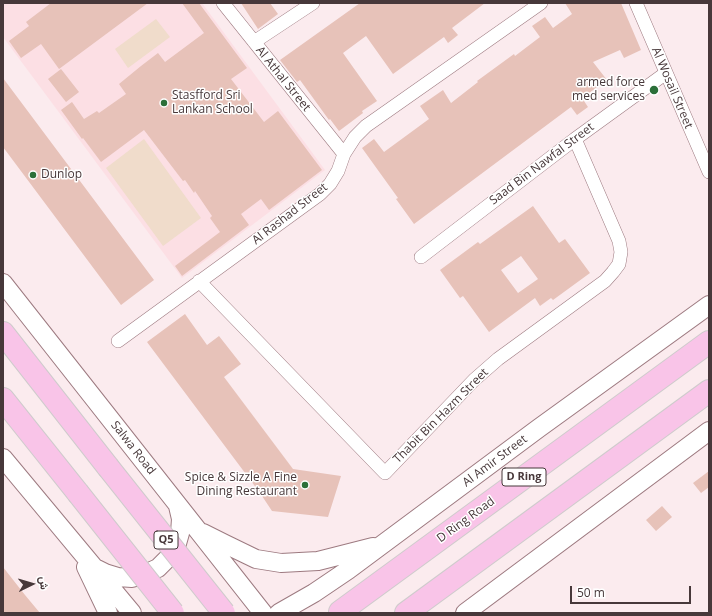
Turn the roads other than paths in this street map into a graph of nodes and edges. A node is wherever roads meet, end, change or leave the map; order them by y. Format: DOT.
graph roads {
  1 [pos="223,3"];
  2 [pos="314,3"];
  3 [pos="541,3"];
  4 [pos="636,3"];
  5 [pos="254,42"];
  6 [pos="666,73"];
  7 [pos="575,139"];
  8 [pos="344,154"];
  9 [pos="709,172"];
  10 [pos="421,256"];
  11 [pos="200,282"];
  12 [pos="3,283"];
  13 [pos="709,304"];
  14 [pos="3,333"];
  15 [pos="118,341"];
  16 [pos="709,342"];
  17 [pos="709,392"];
  18 [pos="3,399"];
  19 [pos="709,431"];
  20 [pos="709,439"];
  21 [pos="685,449"];
  22 [pos="3,458"];
  23 [pos="178,506"];
  24 [pos="198,529"];
  25 [pos="383,544"];
  26 [pos="79,550"];
  27 [pos="93,566"];
  28 [pos="340,612"];
  29 [pos="108,613"];
  30 [pos="132,613"];
  31 [pos="173,613"];
  32 [pos="224,613"];
  33 [pos="263,613"];
  34 [pos="279,613"];
  35 [pos="406,613"];
  36 [pos="465,613"];
  1 -- 5 [label="street, Al Athal Street"];
  2 -- 5 [label="street"];
  3 -- 8 [label="street, Al Rashad Street"];
  4 -- 6 [label="street, Al Wosail Street"];
  5 -- 8 [label="street, Al Athal Street"];
  6 -- 7 [label="street, Saad Bin Nawfal Street"];
  6 -- 9 [label="street, Al Wosail Street"];
  7 -- 10 [label="street, Saad Bin Nawfal Street"];
  7 -- 11 [label="street, Thabit Bin Hazm Street"];
  8 -- 11 [label="street, Al Rashad Street"];
  11 -- 15 [label="street, Al Rashad Street"];
  12 -- 23 [label="main road, Salwa Road"];
  13 -- 25 [label="main road, Al Amir Street"];
  14 -- 32 [label="highway, Q5, bridge"];
  16 -- 28 [label="highway, D Ring Road / D Ring"];
  17 -- 35 [label="highway"];
  18 -- 31 [label="highway, bridge"];
  19 -- 21 [label="main road"];
  20 -- 21 [label="street"];
  21 -- 36 [label="main road"];
  22 -- 26 [label="main road"];
  23 -- 24 [label="main road, Salwa Road"];
  23 -- 27 [label="main road"];
  24 -- 25 [label="main road"];
  24 -- 33 [label="main road, Salwa Road"];
  25 -- 34 [label="main road, Al Amir Street"];
  26 -- 27 [label="main road"];
  26 -- 29 [label="main road"];
  27 -- 30 [label="main road"];
}
